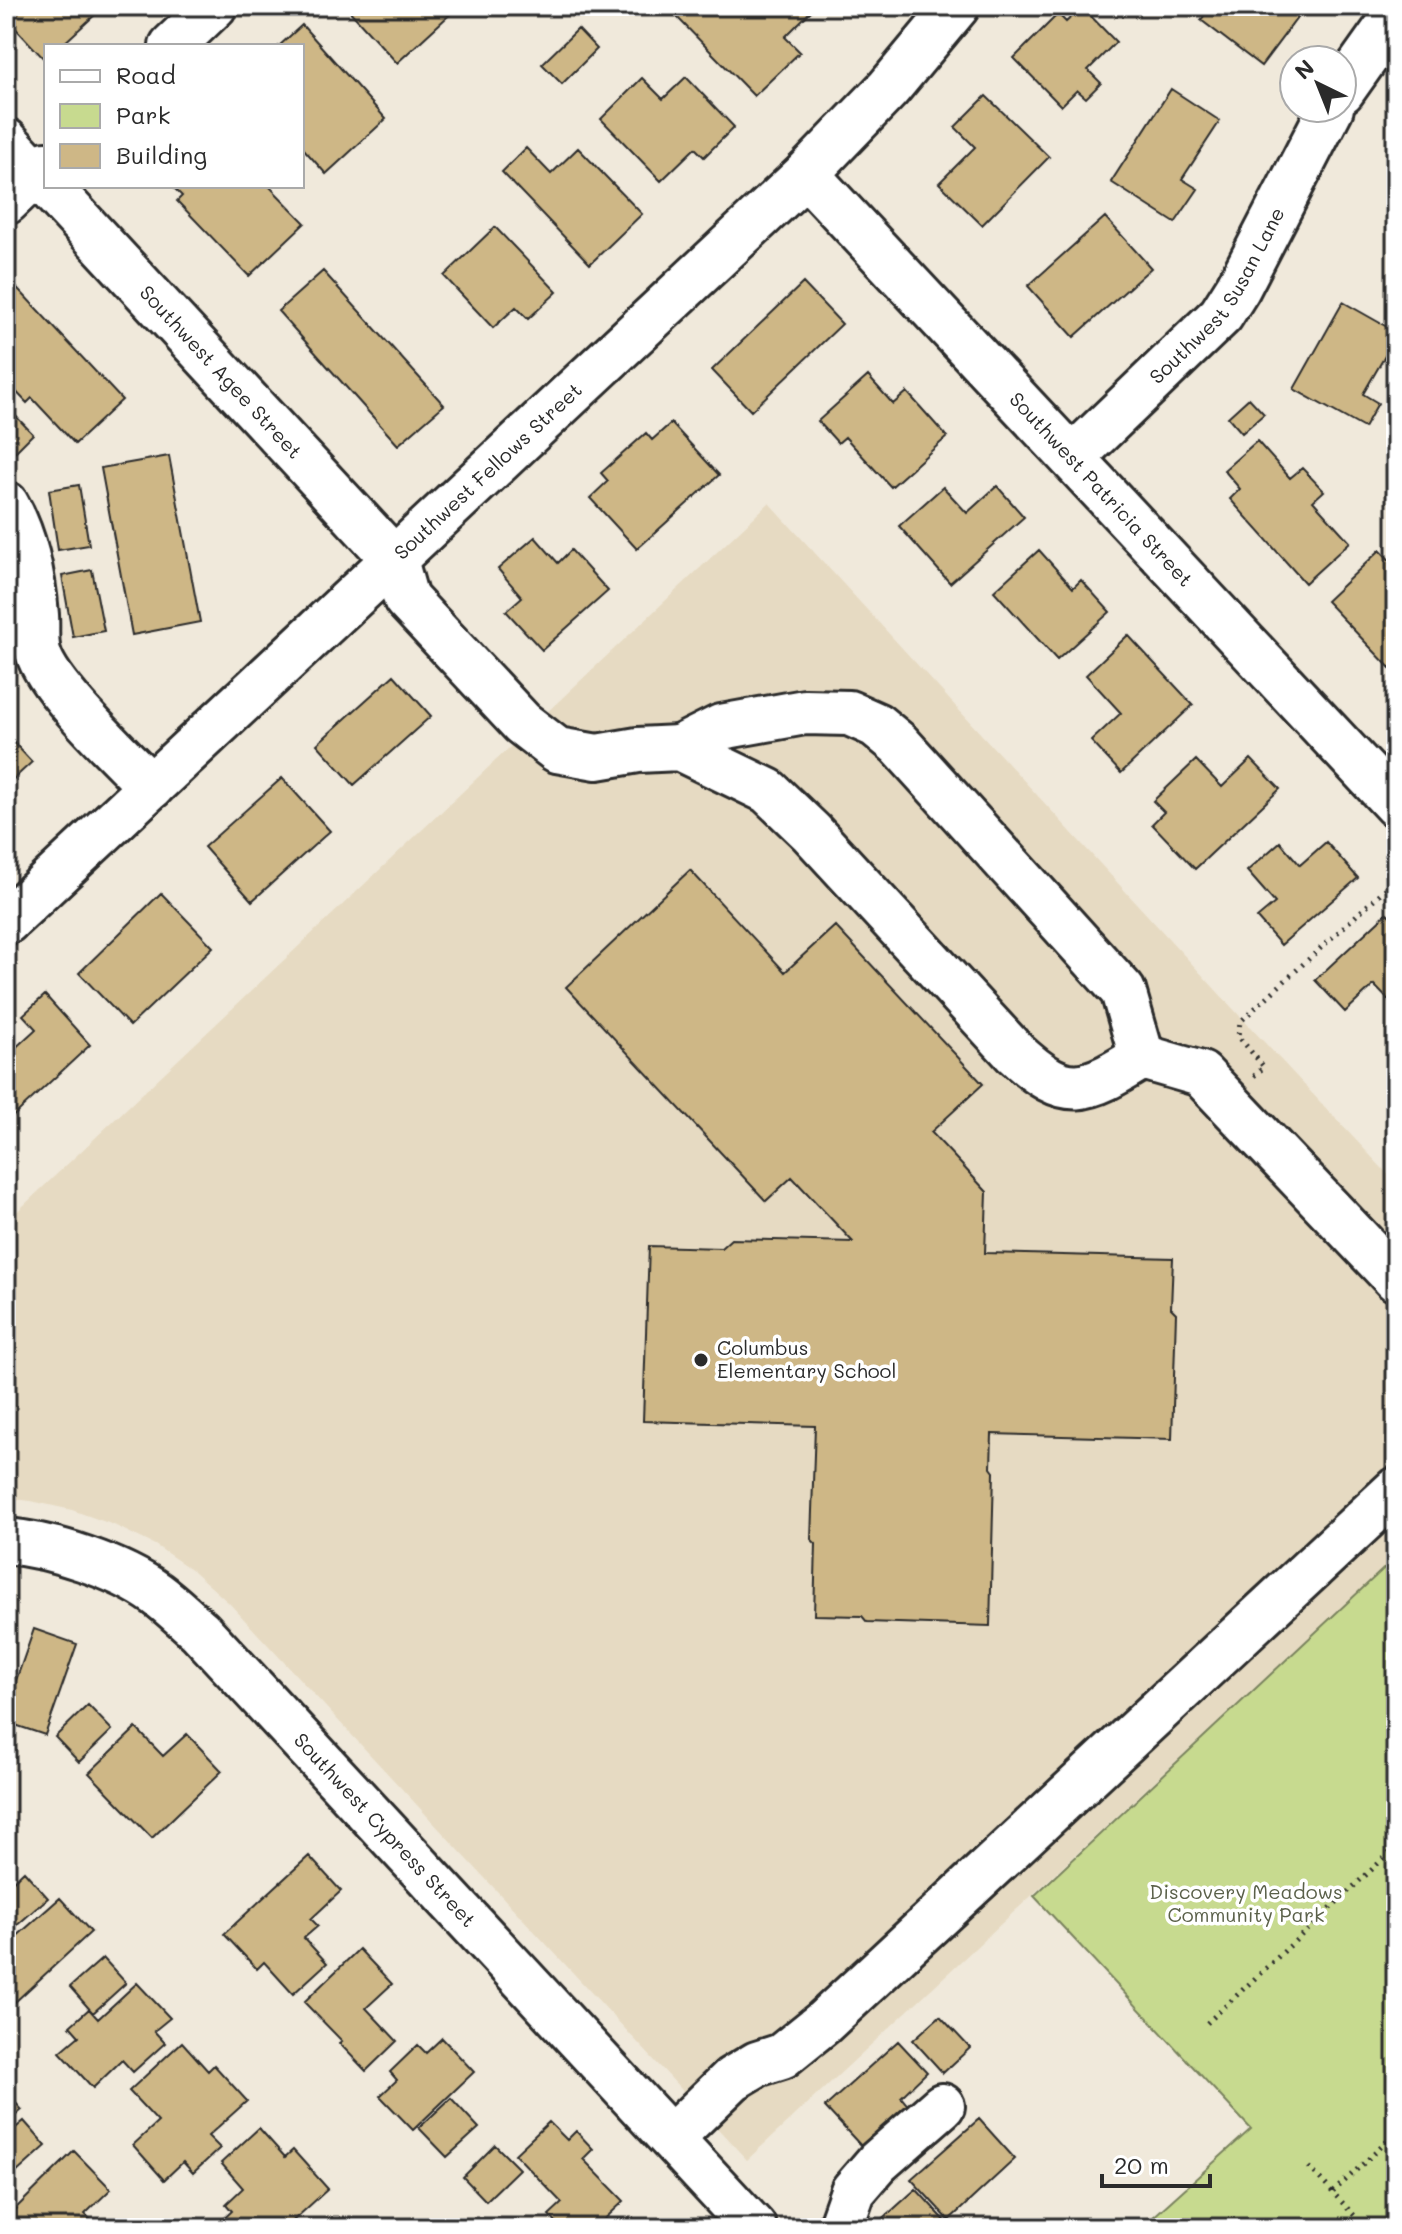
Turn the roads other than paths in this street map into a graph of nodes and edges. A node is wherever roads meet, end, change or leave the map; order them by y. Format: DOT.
graph roads {
  1 [pos="214,6"];
  2 [pos="957,6"];
  3 [pos="1396,15"];
  4 [pos="174,44"];
  5 [pos="1358,68"];
  6 [pos="1323,124"];
  7 [pos="6,141"];
  8 [pos="806,174"];
  9 [pos="36,182"];
  10 [pos="1072,458"];
  11 [pos="6,504"];
  12 [pos="395,560"];
  13 [pos="22,650"];
  14 [pos="679,748"];
  15 [pos="151,787"];
  16 [pos="1396,805"];
  17 [pos="6,922"];
  18 [pos="1142,1057"];
  19 [pos="1396,1279"];
  20 [pos="1396,1490"];
  21 [pos="6,1541"];
  22 [pos="942,2106"];
  23 [pos="671,2138"];
  24 [pos="754,2228"];
  25 [pos="840,2228"];
  1 -- 4 [label="street"];
  2 -- 8 [label="street, Southwest Fellows Street"];
  3 -- 5 [label="street"];
  6 -- 10 [label="street, Southwest Susan Lane"];
  7 -- 9 [label="street, Southwest Agee Street"];
  8 -- 10 [label="street, Southwest Patricia Street"];
  8 -- 12 [label="street, Southwest Fellows Street"];
  9 -- 12 [label="street, Southwest Agee Street"];
  10 -- 16 [label="street, Southwest Patricia Street"];
  11 -- 13 [label="street"];
  12 -- 14 [label="street"];
  12 -- 15 [label="street, Southwest Fellows Street"];
  13 -- 15 [label="street"];
  14 -- 18 [label="street"];
  14 -- 18 [label="street"];
  15 -- 17 [label="street, Southwest Fellows Street"];
  18 -- 19 [label="street"];
  20 -- 23 [label="street"];
  21 -- 23 [label="street, Southwest Cypress Street"];
  22 -- 25 [label="street"];
  23 -- 24 [label="street, Southwest Cypress Street"];
}
